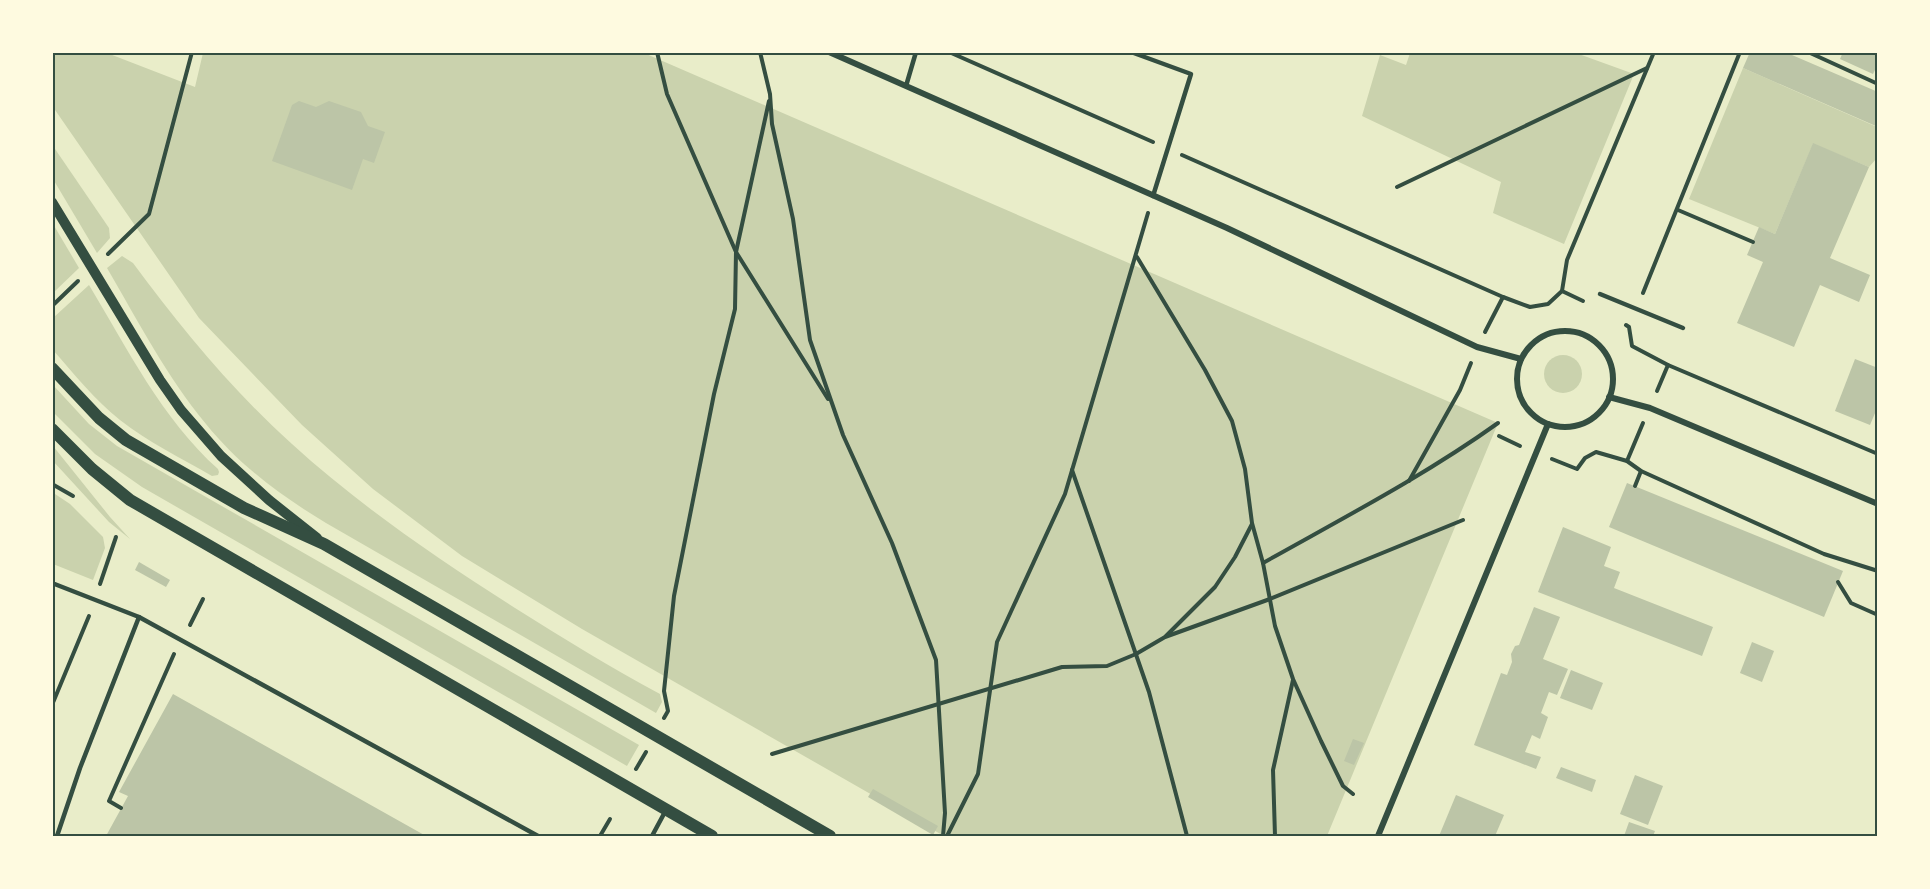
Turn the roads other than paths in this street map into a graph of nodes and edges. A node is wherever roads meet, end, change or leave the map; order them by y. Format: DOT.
graph roads {
  1 [pos="829,52"];
  2 [pos="916,52"];
  3 [pos="1131,52"];
  4 [pos="906,86"];
  5 [pos="1153,196"];
  6 [pos="52,202"];
  7 [pos="1600,294"];
  8 [pos="1683,328"];
  9 [pos="1521,360"];
  10 [pos="52,368"];
  11 [pos="1609,398"];
  12 [pos="1548,424"];
  13 [pos="52,429"];
  14 [pos="1878,504"];
  15 [pos="324,544"];
  16 [pos="52,583"];
  17 [pos="139,617"];
  18 [pos="666,810"];
  19 [pos="57,837"];
  20 [pos="538,837"];
  21 [pos="652,837"];
  22 [pos="712,837"];
  23 [pos="830,837"];
  24 [pos="1378,837"];
  1 -- 4 [label="street"];
  2 -- 4 [label="lane"];
  3 -- 5 [label="lane"];
  4 -- 5 [label="street"];
  5 -- 9 [label="street"];
  6 -- 15 [label="street"];
  7 -- 8 [label="lane"];
  9 -- 11 [label="street"];
  9 -- 12 [label="street"];
  10 -- 15 [label="main road"];
  11 -- 12 [label="street"];
  11 -- 14 [label="street"];
  12 -- 24 [label="street"];
  13 -- 18 [label="main road"];
  15 -- 23 [label="main road"];
  16 -- 17 [label="lane"];
  17 -- 19 [label="lane"];
  17 -- 20 [label="lane"];
  18 -- 21 [label="lane"];
  18 -- 22 [label="main road"];
}
